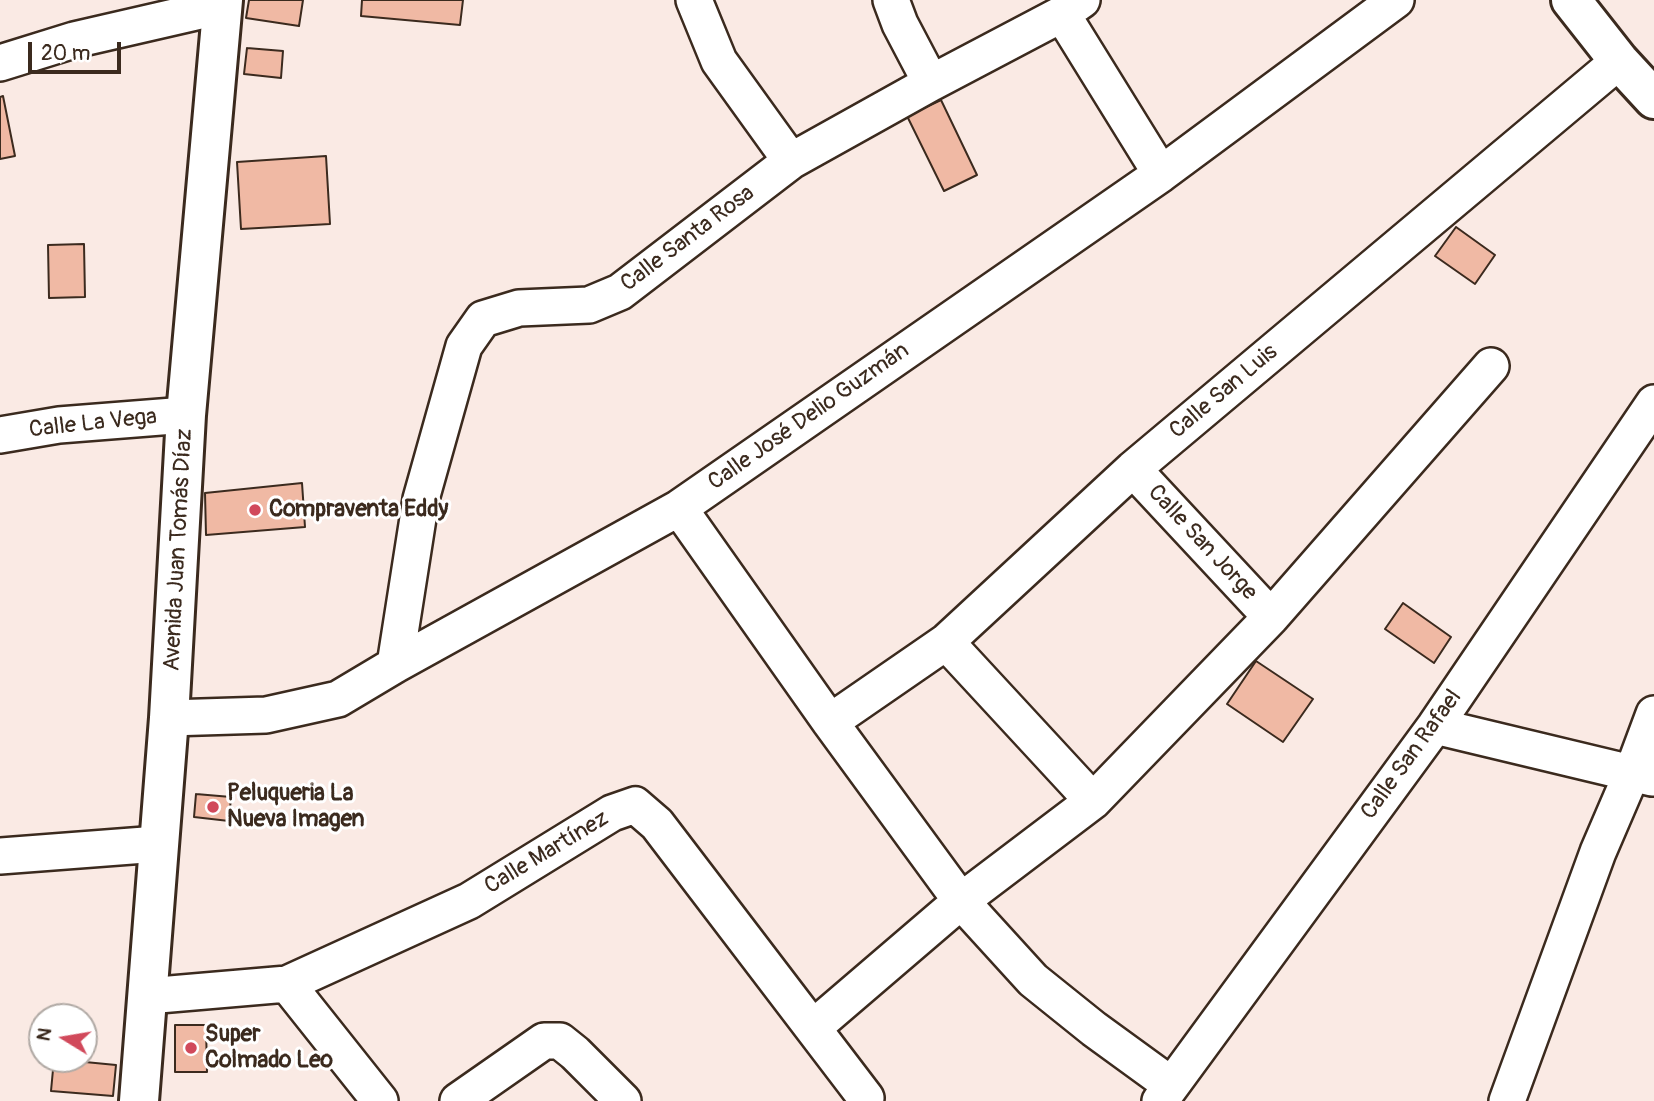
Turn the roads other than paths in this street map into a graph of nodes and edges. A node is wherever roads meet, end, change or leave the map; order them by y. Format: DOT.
graph roads {
  1 [pos="694,0"];
  2 [pos="891,0"];
  3 [pos="1396,0"];
  4 [pos="1571,0"];
  5 [pos="223,3"];
  6 [pos="1072,7"];
  7 [pos="1619,61"];
  8 [pos="0,63"];
  9 [pos="932,83"];
  10 [pos="1654,99"];
  11 [pos="791,161"];
  12 [pos="1161,174"];
  13 [pos="1491,366"];
  14 [pos="1654,403"];
  15 [pos="186,415"];
  16 [pos="0,435"];
  17 [pos="1133,469"];
  18 [pos="679,508"];
  19 [pos="1271,617"];
  20 [pos="946,642"];
  21 [pos="395,665"];
  22 [pos="1654,714"];
  23 [pos="169,718"];
  24 [pos="830,722"];
  25 [pos="1435,726"];
  26 [pos="1643,776"];
  27 [pos="1093,801"];
  28 [pos="158,844"];
  29 [pos="0,856"];
  30 [pos="961,901"];
  31 [pos="286,984"];
  32 [pos="147,996"];
  33 [pos="814,1027"];
  34 [pos="1166,1093"];
  35 [pos="866,1098"];
  36 [pos="139,1101"];
  37 [pos="380,1101"];
  38 [pos="458,1101"];
  39 [pos="623,1101"];
  40 [pos="1507,1101"];
  1 -- 11 [label="street"];
  2 -- 9 [label="street"];
  3 -- 12 [label="street, Calle José Delio Guzmán"];
  4 -- 7 [label="street"];
  5 -- 8 [label="street"];
  5 -- 15 [label="street, Avenida Juan Tomás Díaz"];
  6 -- 9 [label="street, Calle Santa Rosa"];
  6 -- 12 [label="street"];
  7 -- 10 [label="street"];
  7 -- 17 [label="street, Calle San Luis"];
  9 -- 11 [label="street, Calle Santa Rosa"];
  11 -- 21 [label="street, Calle Santa Rosa"];
  12 -- 18 [label="street, Calle José Delio Guzmán"];
  13 -- 19 [label="street"];
  14 -- 25 [label="street, Calle San Rafael"];
  15 -- 16 [label="street, Calle La Vega"];
  15 -- 23 [label="street, Avenida Juan Tomás Díaz"];
  17 -- 19 [label="street, Calle San Jorge"];
  17 -- 20 [label="street, Calle San Luis"];
  18 -- 21 [label="street, Calle José Delio Guzmán"];
  18 -- 24 [label="street"];
  19 -- 27 [label="street"];
  20 -- 24 [label="street, Calle San Luis"];
  20 -- 27 [label="street"];
  21 -- 23 [label="street, Calle José Delio Guzmán"];
  22 -- 26 [label="street"];
  23 -- 28 [label="street, Avenida Juan Tomás Díaz"];
  24 -- 30 [label="street"];
  25 -- 26 [label="street"];
  25 -- 34 [label="street, Calle San Rafael"];
  26 -- 40 [label="street"];
  27 -- 30 [label="street"];
  28 -- 29 [label="street"];
  28 -- 32 [label="street, Avenida Juan Tomás Díaz"];
  30 -- 33 [label="street"];
  30 -- 34 [label="street"];
  31 -- 32 [label="street, Calle Martínez"];
  31 -- 33 [label="street, Calle Martínez"];
  31 -- 37 [label="street"];
  32 -- 36 [label="street, Avenida Juan Tomás Díaz"];
  33 -- 35 [label="street, Calle Martínez"];
  38 -- 39 [label="street"];
}
